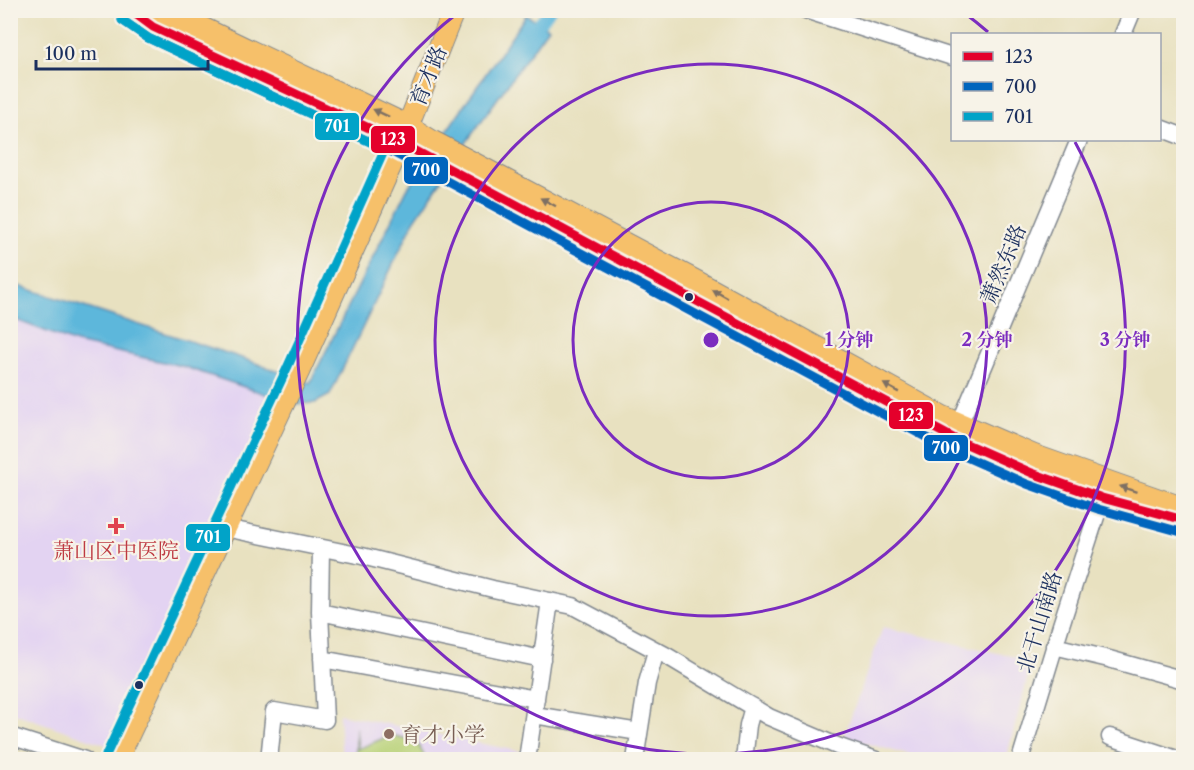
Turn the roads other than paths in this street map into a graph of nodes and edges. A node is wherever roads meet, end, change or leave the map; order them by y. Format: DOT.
graph roads {
  1 [pos="129,10"];
  2 [pos="165,10"];
  3 [pos="454,10"];
  4 [pos="805,10"];
  5 [pos="1133,10"];
  6 [pos="1123,33"];
  7 [pos="951,57"];
  8 [pos="1161,128"];
  9 [pos="405,135"];
  10 [pos="1184,138"];
  11 [pos="1079,141"];
  12 [pos="956,431"];
  13 [pos="1102,498"];
  14 [pos="1184,508"];
  15 [pos="1184,520"];
  16 [pos="225,528"];
  17 [pos="321,548"];
  18 [pos="550,601"];
  19 [pos="320,612"];
  20 [pos="1054,645"];
  21 [pos="656,651"];
  22 [pos="322,659"];
  23 [pos="543,659"];
  24 [pos="1184,681"];
  25 [pos="535,707"];
  26 [pos="753,707"];
  27 [pos="639,732"];
  28 [pos="10,736"];
  29 [pos="1110,737"];
  30 [pos="85,759"];
  31 [pos="117,759"];
  32 [pos="269,759"];
  33 [pos="527,759"];
  34 [pos="635,759"];
  35 [pos="744,759"];
  36 [pos="876,759"];
  37 [pos="1020,759"];
  38 [pos="1180,759"];
  1 -- 9 [label="main road"];
  9 -- 2 [label="main road, one-way"];
  3 -- 9 [label="main road, 育才路"];
  4 -- 7 [label="street"];
  5 -- 6 [label="street"];
  8 -- 10 [label="street"];
  9 -- 12 [label="main road"];
  9 -- 16 [label="main road, 育才路"];
  11 -- 12 [label="street, 萧然东路"];
  12 -- 13 [label="main road"];
  14 -- 12 [label="main road, one-way"];
  13 -- 15 [label="main road"];
  13 -- 20 [label="street, 北干山南路"];
  16 -- 17 [label="street"];
  16 -- 31 [label="main road"];
  17 -- 18 [label="street"];
  17 -- 19 [label="street"];
  18 -- 21 [label="street"];
  18 -- 23 [label="street"];
  19 -- 22 [label="street"];
  19 -- 23 [label="street"];
  20 -- 24 [label="street"];
  20 -- 37 [label="street, 北干山南路"];
  21 -- 26 [label="street"];
  21 -- 27 [label="street"];
  22 -- 25 [label="street"];
  22 -- 32 [label="street"];
  23 -- 25 [label="street"];
  25 -- 27 [label="street"];
  25 -- 33 [label="street"];
  26 -- 35 [label="street"];
  26 -- 36 [label="street"];
  27 -- 34 [label="street"];
  28 -- 30 [label="street"];
  29 -- 38 [label="street"];
}
